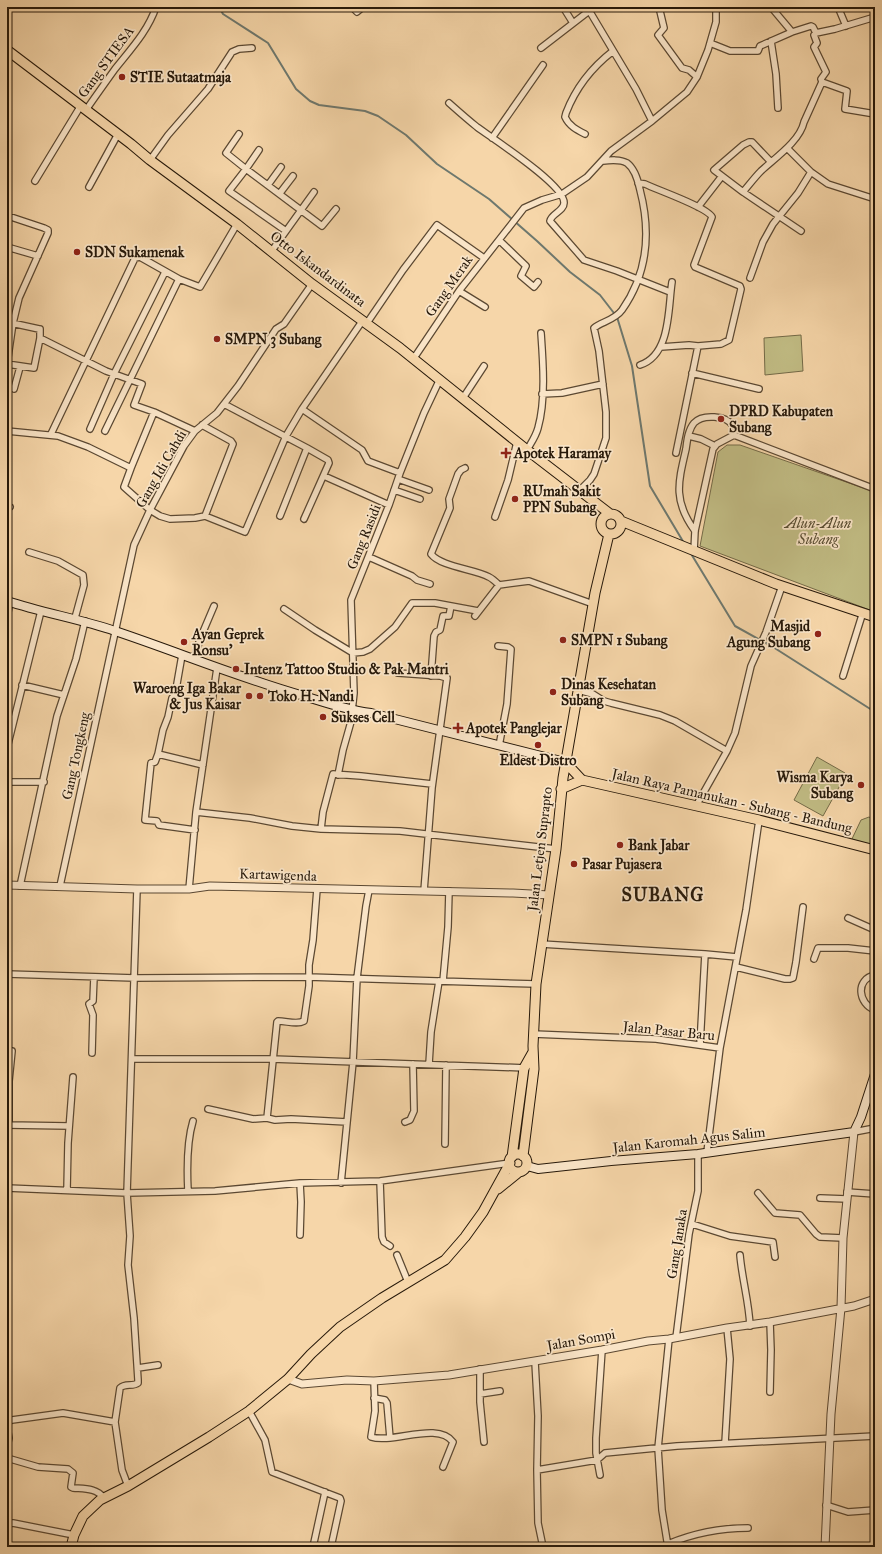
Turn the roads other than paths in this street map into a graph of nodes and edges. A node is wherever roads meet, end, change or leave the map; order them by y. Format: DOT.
graph roads {
  1 [pos="156,7"];
  2 [pos="352,7"];
  3 [pos="363,7"];
  4 [pos="563,7"];
  5 [pos="659,7"];
  6 [pos="716,7"];
  7 [pos="771,7"];
  8 [pos="838,7"];
  9 [pos="874,7"];
  10 [pos="588,9"];
  11 [pos="875,13"];
  12 [pos="875,17"];
  13 [pos="573,24"];
  14 [pos="846,26"];
  15 [pos="792,32"];
  16 [pos="816,33"];
  17 [pos="771,41"];
  18 [pos="710,43"];
  19 [pos="252,48"];
  20 [pos="541,48"];
  21 [pos="7,50"];
  22 [pos="613,51"];
  23 [pos="543,65"];
  24 [pos="697,77"];
  25 [pos="822,82"];
  26 [pos="449,102"];
  27 [pos="778,108"];
  28 [pos="83,109"];
  29 [pos="875,114"];
  30 [pos="652,121"];
  31 [pos="118,134"];
  32 [pos="239,134"];
  33 [pos="585,134"];
  34 [pos="492,138"];
  35 [pos="787,148"];
  36 [pos="259,150"];
  37 [pos="604,159"];
  38 [pos="150,160"];
  39 [pos="771,162"];
  40 [pos="281,167"];
  41 [pos="246,169"];
  42 [pos="811,172"];
  43 [pos="293,176"];
  44 [pos="722,176"];
  45 [pos="35,181"];
  46 [pos="641,183"];
  47 [pos="268,185"];
  48 [pos="89,188"];
  49 [pos="314,192"];
  50 [pos="743,192"];
  51 [pos="280,193"];
  52 [pos="562,194"];
  53 [pos="875,199"];
  54 [pos="698,207"];
  55 [pos="336,209"];
  56 [pos="301,210"];
  57 [pos="8,212"];
  58 [pos="779,217"];
  59 [pos="7,222"];
  60 [pos="236,224"];
  61 [pos="286,231"];
  62 [pos="801,231"];
  63 [pos="499,240"];
  64 [pos="7,248"];
  65 [pos="271,252"];
  66 [pos="38,256"];
  67 [pos="484,258"];
  68 [pos="165,272"];
  69 [pos="750,278"];
  70 [pos="179,279"];
  71 [pos="637,279"];
  72 [pos="538,282"];
  73 [pos="672,282"];
  74 [pos="312,284"];
  75 [pos="459,291"];
  76 [pos="670,292"];
  77 [pos="485,307"];
  78 [pos="7,322"];
  79 [pos="365,322"];
  80 [pos="13,323"];
  81 [pos="541,333"];
  82 [pos="40,338"];
  83 [pos="698,346"];
  84 [pos="660,347"];
  85 [pos="414,358"];
  86 [pos="86,361"];
  87 [pos="7,364"];
  88 [pos="640,365"];
  89 [pos="484,366"];
  90 [pos="20,367"];
  91 [pos="692,373"];
  92 [pos="114,374"];
  93 [pos="129,379"];
  94 [pos="440,379"];
  95 [pos="603,384"];
  96 [pos="14,389"];
  97 [pos="759,389"];
  98 [pos="542,394"];
  99 [pos="463,398"];
  100 [pos="224,404"];
  101 [pos="302,409"];
  102 [pos="154,412"];
  103 [pos="202,425"];
  104 [pos="90,429"];
  105 [pos="7,431"];
  106 [pos="105,431"];
  107 [pos="195,431"];
  108 [pos="51,434"];
  109 [pos="734,435"];
  110 [pos="286,436"];
  111 [pos="689,436"];
  112 [pos="517,442"];
  113 [pos="715,446"];
  114 [pos="308,448"];
  115 [pos="527,450"];
  116 [pos="676,453"];
  117 [pos="131,468"];
  118 [pos="465,468"];
  119 [pos="324,476"];
  120 [pos="399,476"];
  121 [pos="875,489"];
  122 [pos="394,490"];
  123 [pos="429,490"];
  124 [pos="579,491"];
  125 [pos="420,499"];
  126 [pos="389,505"];
  127 [pos="150,510"];
  128 [pos="609,513"];
  129 [pos="205,516"];
  130 [pos="280,516"];
  131 [pos="495,517"];
  132 [pos="304,519"];
  133 [pos="621,521"];
  134 [pos="695,531"];
  135 [pos="610,534"];
  136 [pos="694,551"];
  137 [pos="29,552"];
  138 [pos="369,556"];
  139 [pos="430,584"];
  140 [pos="499,585"];
  141 [pos="782,586"];
  142 [pos="9,602"];
  143 [pos="593,604"];
  144 [pos="214,606"];
  145 [pos="451,606"];
  146 [pos="284,609"];
  147 [pos="41,611"];
  148 [pos="863,612"];
  149 [pos="7,617"];
  150 [pos="875,617"];
  151 [pos="75,618"];
  152 [pos="85,622"];
  153 [pos="115,631"];
  154 [pos="498,646"];
  155 [pos="353,652"];
  156 [pos="182,655"];
  157 [pos="194,659"];
  158 [pos="217,668"];
  159 [pos="398,673"];
  160 [pos="431,676"];
  161 [pos="843,676"];
  162 [pos="22,685"];
  163 [pos="578,690"];
  164 [pos="64,695"];
  165 [pos="353,711"];
  166 [pos="10,724"];
  167 [pos="440,730"];
  168 [pos="499,746"];
  169 [pos="7,748"];
  170 [pos="727,751"];
  171 [pos="158,754"];
  172 [pos="565,762"];
  173 [pos="203,765"];
  174 [pos="338,775"];
  175 [pos="582,780"];
  176 [pos="7,782"];
  177 [pos="44,782"];
  178 [pos="432,784"];
  179 [pos="561,789"];
  180 [pos="696,806"];
  181 [pos="196,812"];
  182 [pos="759,820"];
  183 [pos="320,829"];
  184 [pos="195,830"];
  185 [pos="428,834"];
  186 [pos="556,849"];
  187 [pos="875,850"];
  188 [pos="7,885"];
  189 [pos="20,886"];
  190 [pos="60,886"];
  191 [pos="137,889"];
  192 [pos="189,889"];
  193 [pos="317,889"];
  194 [pos="369,890"];
  195 [pos="424,891"];
  196 [pos="449,891"];
  197 [pos="549,895"];
  198 [pos="803,907"];
  199 [pos="848,918"];
  200 [pos="875,930"];
  201 [pos="541,944"];
  202 [pos="875,951"];
  203 [pos="705,954"];
  204 [pos="737,957"];
  205 [pos="814,959"];
  206 [pos="736,967"];
  207 [pos="7,974"];
  208 [pos="875,975"];
  209 [pos="94,976"];
  210 [pos="308,977"];
  211 [pos="135,978"];
  212 [pos="357,978"];
  213 [pos="441,981"];
  214 [pos="536,984"];
  215 [pos="875,1010"];
  216 [pos="533,1034"];
  217 [pos="700,1045"];
  218 [pos="720,1048"];
  219 [pos="12,1051"];
  220 [pos="533,1052"];
  221 [pos="92,1053"];
  222 [pos="132,1059"];
  223 [pos="272,1059"];
  224 [pos="353,1062"];
  225 [pos="413,1064"];
  226 [pos="429,1064"];
  227 [pos="446,1065"];
  228 [pos="524,1068"];
  229 [pos="534,1069"];
  230 [pos="875,1074"];
  231 [pos="73,1077"];
  232 [pos="8,1081"];
  233 [pos="208,1109"];
  234 [pos="267,1118"];
  235 [pos="193,1121"];
  236 [pos="347,1122"];
  237 [pos="405,1122"];
  238 [pos="8,1125"];
  239 [pos="69,1126"];
  240 [pos="875,1128"];
  241 [pos="854,1132"];
  242 [pos="445,1144"];
  243 [pos="703,1153"];
  244 [pos="523,1156"];
  245 [pos="511,1160"];
  246 [pos="526,1166"];
  247 [pos="519,1172"];
  248 [pos="380,1181"];
  249 [pos="300,1183"];
  250 [pos="341,1183"];
  251 [pos="7,1188"];
  252 [pos="67,1190"];
  253 [pos="188,1191"];
  254 [pos="496,1191"];
  255 [pos="127,1193"];
  256 [pos="758,1193"];
  257 [pos="875,1194"];
  258 [pos="847,1196"];
  259 [pos="820,1198"];
  260 [pos="692,1224"];
  261 [pos="300,1235"];
  262 [pos="843,1238"];
  263 [pos="390,1246"];
  264 [pos="397,1255"];
  265 [pos="740,1255"];
  266 [pos="775,1256"];
  267 [pos="408,1282"];
  268 [pos="875,1300"];
  269 [pos="841,1308"];
  270 [pos="770,1322"];
  271 [pos="750,1326"];
  272 [pos="727,1328"];
  273 [pos="673,1338"];
  274 [pos="602,1350"];
  275 [pos="535,1362"];
  276 [pos="158,1365"];
  277 [pos="138,1368"];
  278 [pos="480,1370"];
  279 [pos="291,1380"];
  280 [pos="374,1381"];
  281 [pos="500,1391"];
  282 [pos="770,1392"];
  283 [pos="480,1394"];
  284 [pos="374,1398"];
  285 [pos="249,1411"];
  286 [pos="115,1422"];
  287 [pos="7,1425"];
  288 [pos="875,1436"];
  289 [pos="390,1438"];
  290 [pos="830,1438"];
  291 [pos="484,1442"];
  292 [pos="725,1443"];
  293 [pos="7,1446"];
  294 [pos="658,1448"];
  295 [pos="7,1458"];
  296 [pos="597,1460"];
  297 [pos="443,1467"];
  298 [pos="537,1470"];
  299 [pos="600,1475"];
  300 [pos="128,1486"];
  301 [pos="326,1492"];
  302 [pos="104,1498"];
  303 [pos="826,1505"];
  304 [pos="875,1510"];
  305 [pos="7,1524"];
  306 [pos="748,1528"];
  307 [pos="74,1535"];
  308 [pos="668,1545"];
  309 [pos="71,1547"];
  310 [pos="313,1547"];
  311 [pos="331,1547"];
  312 [pos="543,1547"];
  313 [pos="825,1547"];
  1 -- 28 [label="street, Gang STIESA"];
  2 -- 3 [label="street"];
  4 -- 13 [label="street"];
  5 -- 24 [label="street"];
  6 -- 18 [label="street"];
  7 -- 15 [label="street"];
  8 -- 14 [label="street"];
  9 -- 11 [label="street"];
  10 -- 13 [label="street"];
  10 -- 22 [label="street"];
  12 -- 14 [label="street"];
  13 -- 20 [label="street"];
  14 -- 16 [label="street"];
  15 -- 16 [label="street"];
  15 -- 17 [label="street"];
  16 -- 25 [label="street"];
  17 -- 18 [label="street"];
  17 -- 27 [label="street"];
  18 -- 24 [label="street"];
  19 -- 38 [label="street"];
  21 -- 28 [label="main road, Otto Iskandardinata"];
  22 -- 30 [label="street"];
  22 -- 33 [label="street"];
  23 -- 34 [label="street"];
  24 -- 30 [label="street"];
  25 -- 29 [label="street"];
  25 -- 35 [label="street"];
  26 -- 34 [label="street"];
  28 -- 31 [label="main road, Otto Iskandardinata"];
  28 -- 45 [label="street, Gang STIESA"];
  30 -- 37 [label="street"];
  31 -- 38 [label="main road, Otto Iskandardinata"];
  31 -- 48 [label="street"];
  32 -- 41 [label="street"];
  34 -- 52 [label="street"];
  35 -- 39 [label="street"];
  35 -- 42 [label="street"];
  36 -- 41 [label="street"];
  37 -- 46 [label="street"];
  37 -- 52 [label="street"];
  38 -- 60 [label="main road, Otto Iskandardinata"];
  39 -- 44 [label="street"];
  39 -- 50 [label="street"];
  40 -- 47 [label="street"];
  41 -- 47 [label="street"];
  41 -- 61 [label="street"];
  42 -- 53 [label="street"];
  42 -- 58 [label="street"];
  43 -- 51 [label="street"];
  44 -- 50 [label="street"];
  44 -- 54 [label="street"];
  46 -- 54 [label="street"];
  46 -- 71 [label="street"];
  47 -- 51 [label="street"];
  49 -- 56 [label="street"];
  50 -- 58 [label="street"];
  51 -- 56 [label="street"];
  52 -- 63 [label="street, Gang Merak"];
  52 -- 71 [label="street"];
  54 -- 83 [label="street"];
  55 -- 56 [label="street"];
  56 -- 61 [label="street"];
  57 -- 59 [label="street"];
  57 -- 66 [label="street"];
  58 -- 62 [label="street"];
  58 -- 69 [label="street"];
  60 -- 65 [label="main road, Otto Iskandardinata"];
  60 -- 70 [label="street"];
  61 -- 65 [label="street"];
  63 -- 67 [label="street, Gang Merak"];
  63 -- 72 [label="street"];
  64 -- 66 [label="street"];
  65 -- 74 [label="main road, Otto Iskandardinata"];
  66 -- 80 [label="street"];
  67 -- 75 [label="street, Gang Merak"];
  67 -- 79 [label="street"];
  68 -- 70 [label="street"];
  68 -- 86 [label="street"];
  68 -- 92 [label="street"];
  70 -- 93 [label="street"];
  71 -- 76 [label="street"];
  71 -- 95 [label="street"];
  73 -- 76 [label="street"];
  74 -- 79 [label="main road, Otto Iskandardinata"];
  74 -- 100 [label="street, Gang Idi Cahdi"];
  75 -- 77 [label="street"];
  75 -- 85 [label="street, Gang Merak"];
  76 -- 84 [label="street"];
  78 -- 80 [label="street"];
  79 -- 85 [label="main road, Otto Iskandardinata"];
  79 -- 101 [label="street"];
  80 -- 82 [label="street"];
  80 -- 87 [label="street"];
  81 -- 98 [label="street"];
  82 -- 86 [label="street"];
  82 -- 90 [label="street"];
  83 -- 84 [label="street"];
  83 -- 91 [label="street"];
  84 -- 88 [label="street"];
  85 -- 94 [label="main road, Otto Iskandardinata"];
  86 -- 92 [label="street"];
  86 -- 108 [label="street"];
  87 -- 90 [label="street"];
  89 -- 99 [label="street"];
  90 -- 96 [label="street"];
  91 -- 97 [label="street"];
  91 -- 116 [label="street"];
  92 -- 93 [label="street"];
  92 -- 104 [label="street"];
  93 -- 102 [label="street"];
  93 -- 106 [label="street"];
  94 -- 99 [label="main road, Otto Iskandardinata"];
  94 -- 120 [label="street, Gang Rasidi"];
  95 -- 98 [label="street"];
  95 -- 124 [label="street"];
  98 -- 115 [label="street"];
  99 -- 112 [label="main road, Otto Iskandardinata"];
  100 -- 103 [label="street, Gang Idi Cahdi"];
  100 -- 110 [label="street"];
  101 -- 110 [label="street"];
  101 -- 120 [label="street"];
  102 -- 107 [label="street"];
  102 -- 117 [label="street"];
  103 -- 107 [label="street, Gang Idi Cahdi"];
  103 -- 129 [label="street"];
  105 -- 108 [label="street"];
  107 -- 127 [label="street, Gang Idi Cahdi"];
  108 -- 117 [label="street"];
  109 -- 111 [label="street"];
  109 -- 113 [label="street"];
  109 -- 121 [label="street"];
  110 -- 114 [label="street"];
  110 -- 129 [label="street"];
  111 -- 113 [label="street"];
  111 -- 134 [label="street"];
  112 -- 115 [label="main road, Otto Iskandardinata"];
  112 -- 131 [label="street"];
  113 -- 134 [label="street"];
  114 -- 119 [label="street"];
  114 -- 130 [label="street"];
  115 -- 124 [label="main road, Otto Iskandardinata"];
  117 -- 127 [label="street"];
  118 -- 140 [label="street"];
  119 -- 126 [label="street"];
  119 -- 132 [label="street"];
  120 -- 122 [label="street, Gang Rasidi"];
  120 -- 123 [label="street"];
  122 -- 125 [label="street"];
  122 -- 126 [label="street, Gang Rasidi"];
  124 -- 128 [label="main road, Otto Iskandardinata"];
  126 -- 138 [label="street, Gang Rasidi"];
  127 -- 129 [label="street"];
  127 -- 153 [label="street, Gang Idi Cahdi"];
  128 -- 133 [label="main road"];
  128 -- 135 [label="main road"];
  133 -- 135 [label="main road"];
  133 -- 136 [label="main road"];
  134 -- 136 [label="street"];
  135 -- 143 [label="main road, Jalan Letjen Suprapto"];
  136 -- 141 [label="main road"];
  137 -- 151 [label="street"];
  138 -- 139 [label="street"];
  138 -- 155 [label="street, Gang Rasidi"];
  140 -- 143 [label="street"];
  140 -- 145 [label="street"];
  141 -- 148 [label="main road"];
  141 -- 170 [label="street"];
  142 -- 147 [label="main road"];
  142 -- 149 [label="street"];
  143 -- 163 [label="main road, Jalan Letjen Suprapto"];
  144 -- 157 [label="street"];
  145 -- 155 [label="street"];
  145 -- 160 [label="street"];
  146 -- 155 [label="street"];
  147 -- 151 [label="main road"];
  147 -- 162 [label="street"];
  148 -- 150 [label="main road"];
  148 -- 161 [label="street"];
  151 -- 152 [label="main road"];
  152 -- 153 [label="main road"];
  152 -- 164 [label="street"];
  153 -- 156 [label="main road"];
  153 -- 190 [label="street, Gang Tongkeng"];
  154 -- 168 [label="street"];
  155 -- 165 [label="street, Gang Rasidi"];
  156 -- 157 [label="main road"];
  156 -- 171 [label="street"];
  157 -- 158 [label="main road"];
  158 -- 165 [label="main road"];
  158 -- 173 [label="street"];
  159 -- 160 [label="street"];
  160 -- 167 [label="street"];
  162 -- 164 [label="street"];
  162 -- 166 [label="street"];
  163 -- 170 [label="street"];
  163 -- 172 [label="main road, Jalan Letjen Suprapto"];
  164 -- 177 [label="street"];
  165 -- 167 [label="main road"];
  165 -- 174 [label="street, Gang Rasidi"];
  166 -- 169 [label="street"];
  167 -- 168 [label="main road"];
  167 -- 178 [label="street"];
  168 -- 172 [label="main road"];
  170 -- 180 [label="street"];
  171 -- 173 [label="street"];
  171 -- 184 [label="street"];
  172 -- 175 [label="main road"];
  172 -- 179 [label="main road, Jalan Letjen Suprapto"];
  173 -- 181 [label="street"];
  174 -- 178 [label="street"];
  174 -- 183 [label="street"];
  175 -- 179 [label="main road"];
  175 -- 180 [label="main road, Jalan Raya Pamanukan - Subang - Bandung"];
  176 -- 177 [label="street"];
  177 -- 189 [label="street"];
  178 -- 185 [label="street"];
  179 -- 186 [label="main road, Jalan Letjen Suprapto"];
  180 -- 182 [label="main road, Jalan Raya Pamanukan - Subang - Bandung"];
  181 -- 183 [label="street"];
  181 -- 184 [label="street"];
  182 -- 187 [label="main road, Jalan Raya Pamanukan - Subang - Bandung"];
  182 -- 204 [label="street"];
  183 -- 185 [label="street"];
  184 -- 192 [label="street"];
  185 -- 186 [label="street"];
  185 -- 195 [label="street"];
  186 -- 197 [label="main road, Jalan Letjen Suprapto"];
  188 -- 189 [label="street, Kartawigenda"];
  189 -- 190 [label="street, Kartawigenda"];
  190 -- 191 [label="street, Kartawigenda"];
  191 -- 192 [label="street, Kartawigenda"];
  191 -- 211 [label="street"];
  192 -- 193 [label="street, Kartawigenda"];
  193 -- 194 [label="street, Kartawigenda"];
  193 -- 210 [label="street"];
  194 -- 195 [label="street, Kartawigenda"];
  194 -- 212 [label="street"];
  195 -- 196 [label="street, Kartawigenda"];
  196 -- 197 [label="street, Kartawigenda"];
  196 -- 213 [label="street"];
  197 -- 201 [label="main road, Jalan Letjen Suprapto"];
  198 -- 206 [label="street"];
  199 -- 200 [label="street"];
  201 -- 203 [label="street"];
  201 -- 214 [label="main road, Jalan Letjen Suprapto"];
  202 -- 205 [label="street"];
  203 -- 204 [label="street"];
  203 -- 217 [label="street"];
  204 -- 206 [label="street"];
  206 -- 218 [label="street"];
  207 -- 209 [label="street"];
  208 -- 215 [label="street"];
  209 -- 211 [label="street"];
  209 -- 221 [label="street"];
  210 -- 211 [label="street"];
  210 -- 212 [label="street"];
  210 -- 223 [label="street"];
  211 -- 222 [label="street"];
  212 -- 213 [label="street"];
  212 -- 224 [label="street"];
  213 -- 214 [label="street"];
  213 -- 226 [label="street"];
  214 -- 216 [label="main road, Jalan Letjen Suprapto"];
  216 -- 217 [label="street, Jalan Pasar Baru"];
  216 -- 220 [label="main road, Jalan Letjen Suprapto"];
  217 -- 218 [label="street, Jalan Pasar Baru"];
  218 -- 243 [label="street, Jalan Pasar Baru"];
  219 -- 232 [label="street"];
  220 -- 228 [label="main road, Jalan Letjen Suprapto"];
  220 -- 229 [label="main road, Jalan Letjen Suprapto"];
  222 -- 223 [label="street"];
  222 -- 255 [label="street"];
  223 -- 224 [label="street"];
  223 -- 234 [label="street"];
  224 -- 225 [label="street"];
  224 -- 236 [label="street"];
  225 -- 226 [label="street"];
  225 -- 237 [label="street"];
  226 -- 227 [label="street"];
  227 -- 228 [label="street"];
  227 -- 242 [label="street"];
  228 -- 229 [label="street"];
  228 -- 245 [label="main road, Jalan Letjen Suprapto"];
  229 -- 244 [label="main road, Jalan Letjen Suprapto"];
  230 -- 241 [label="main road"];
  231 -- 239 [label="street"];
  232 -- 238 [label="street"];
  233 -- 234 [label="street"];
  234 -- 236 [label="street"];
  235 -- 253 [label="street"];
  236 -- 250 [label="street"];
  238 -- 239 [label="street"];
  239 -- 252 [label="street"];
  240 -- 241 [label="street"];
  241 -- 243 [label="main road, Jalan Karomah Agus Salim"];
  241 -- 258 [label="street"];
  243 -- 246 [label="main road, Jalan Karomah Agus Salim"];
  243 -- 260 [label="street, Gang Janaka"];
  244 -- 245 [label="main road"];
  244 -- 246 [label="main road"];
  245 -- 247 [label="main road"];
  245 -- 248 [label="street"];
  245 -- 254 [label="main road, Jalan Letjen Suprapto"];
  246 -- 247 [label="main road"];
  247 -- 254 [label="main road"];
  248 -- 250 [label="street"];
  248 -- 263 [label="street"];
  249 -- 250 [label="street"];
  249 -- 253 [label="street"];
  249 -- 261 [label="street"];
  251 -- 252 [label="street"];
  252 -- 255 [label="street"];
  253 -- 255 [label="street"];
  254 -- 267 [label="main road, Jalan Letjen Suprapto"];
  255 -- 277 [label="street"];
  256 -- 262 [label="street"];
  257 -- 258 [label="street"];
  258 -- 259 [label="street"];
  258 -- 262 [label="street"];
  260 -- 266 [label="street"];
  260 -- 273 [label="street, Gang Janaka"];
  262 -- 269 [label="street"];
  264 -- 267 [label="street"];
  265 -- 271 [label="street"];
  267 -- 279 [label="main road, Jalan Letjen Suprapto"];
  268 -- 269 [label="street, Jalan Sompi"];
  269 -- 270 [label="street, Jalan Sompi"];
  269 -- 290 [label="street"];
  270 -- 271 [label="street, Jalan Sompi"];
  270 -- 282 [label="street"];
  271 -- 272 [label="street, Jalan Sompi"];
  272 -- 273 [label="street, Jalan Sompi"];
  272 -- 292 [label="street"];
  273 -- 274 [label="street, Jalan Sompi"];
  273 -- 294 [label="street, Gang Janaka"];
  274 -- 275 [label="street, Jalan Sompi"];
  274 -- 296 [label="street"];
  275 -- 278 [label="street, Jalan Sompi"];
  275 -- 298 [label="street"];
  276 -- 277 [label="street"];
  277 -- 286 [label="street"];
  278 -- 280 [label="street, Jalan Sompi"];
  278 -- 283 [label="street"];
  279 -- 280 [label="street, Jalan Sompi"];
  279 -- 285 [label="main road, Jalan Letjen Suprapto"];
  280 -- 284 [label="street"];
  281 -- 283 [label="street"];
  283 -- 291 [label="street"];
  284 -- 289 [label="street"];
  284 -- 289 [label="street"];
  285 -- 300 [label="main road, Jalan Letjen Suprapto"];
  285 -- 301 [label="street"];
  286 -- 287 [label="street"];
  286 -- 300 [label="street"];
  287 -- 293 [label="street"];
  288 -- 290 [label="street"];
  289 -- 297 [label="street"];
  290 -- 292 [label="street"];
  290 -- 303 [label="street"];
  292 -- 294 [label="street"];
  294 -- 296 [label="street"];
  294 -- 308 [label="street, Gang Janaka"];
  295 -- 302 [label="street"];
  296 -- 298 [label="street"];
  296 -- 299 [label="street"];
  298 -- 312 [label="street"];
  300 -- 302 [label="main road, Jalan Letjen Suprapto"];
  301 -- 310 [label="street"];
  301 -- 311 [label="street"];
  302 -- 307 [label="main road, Jalan Letjen Suprapto"];
  303 -- 304 [label="street"];
  303 -- 313 [label="street"];
  305 -- 307 [label="street"];
  306 -- 308 [label="street"];
  307 -- 309 [label="main road, Jalan Letjen Suprapto"];
}
